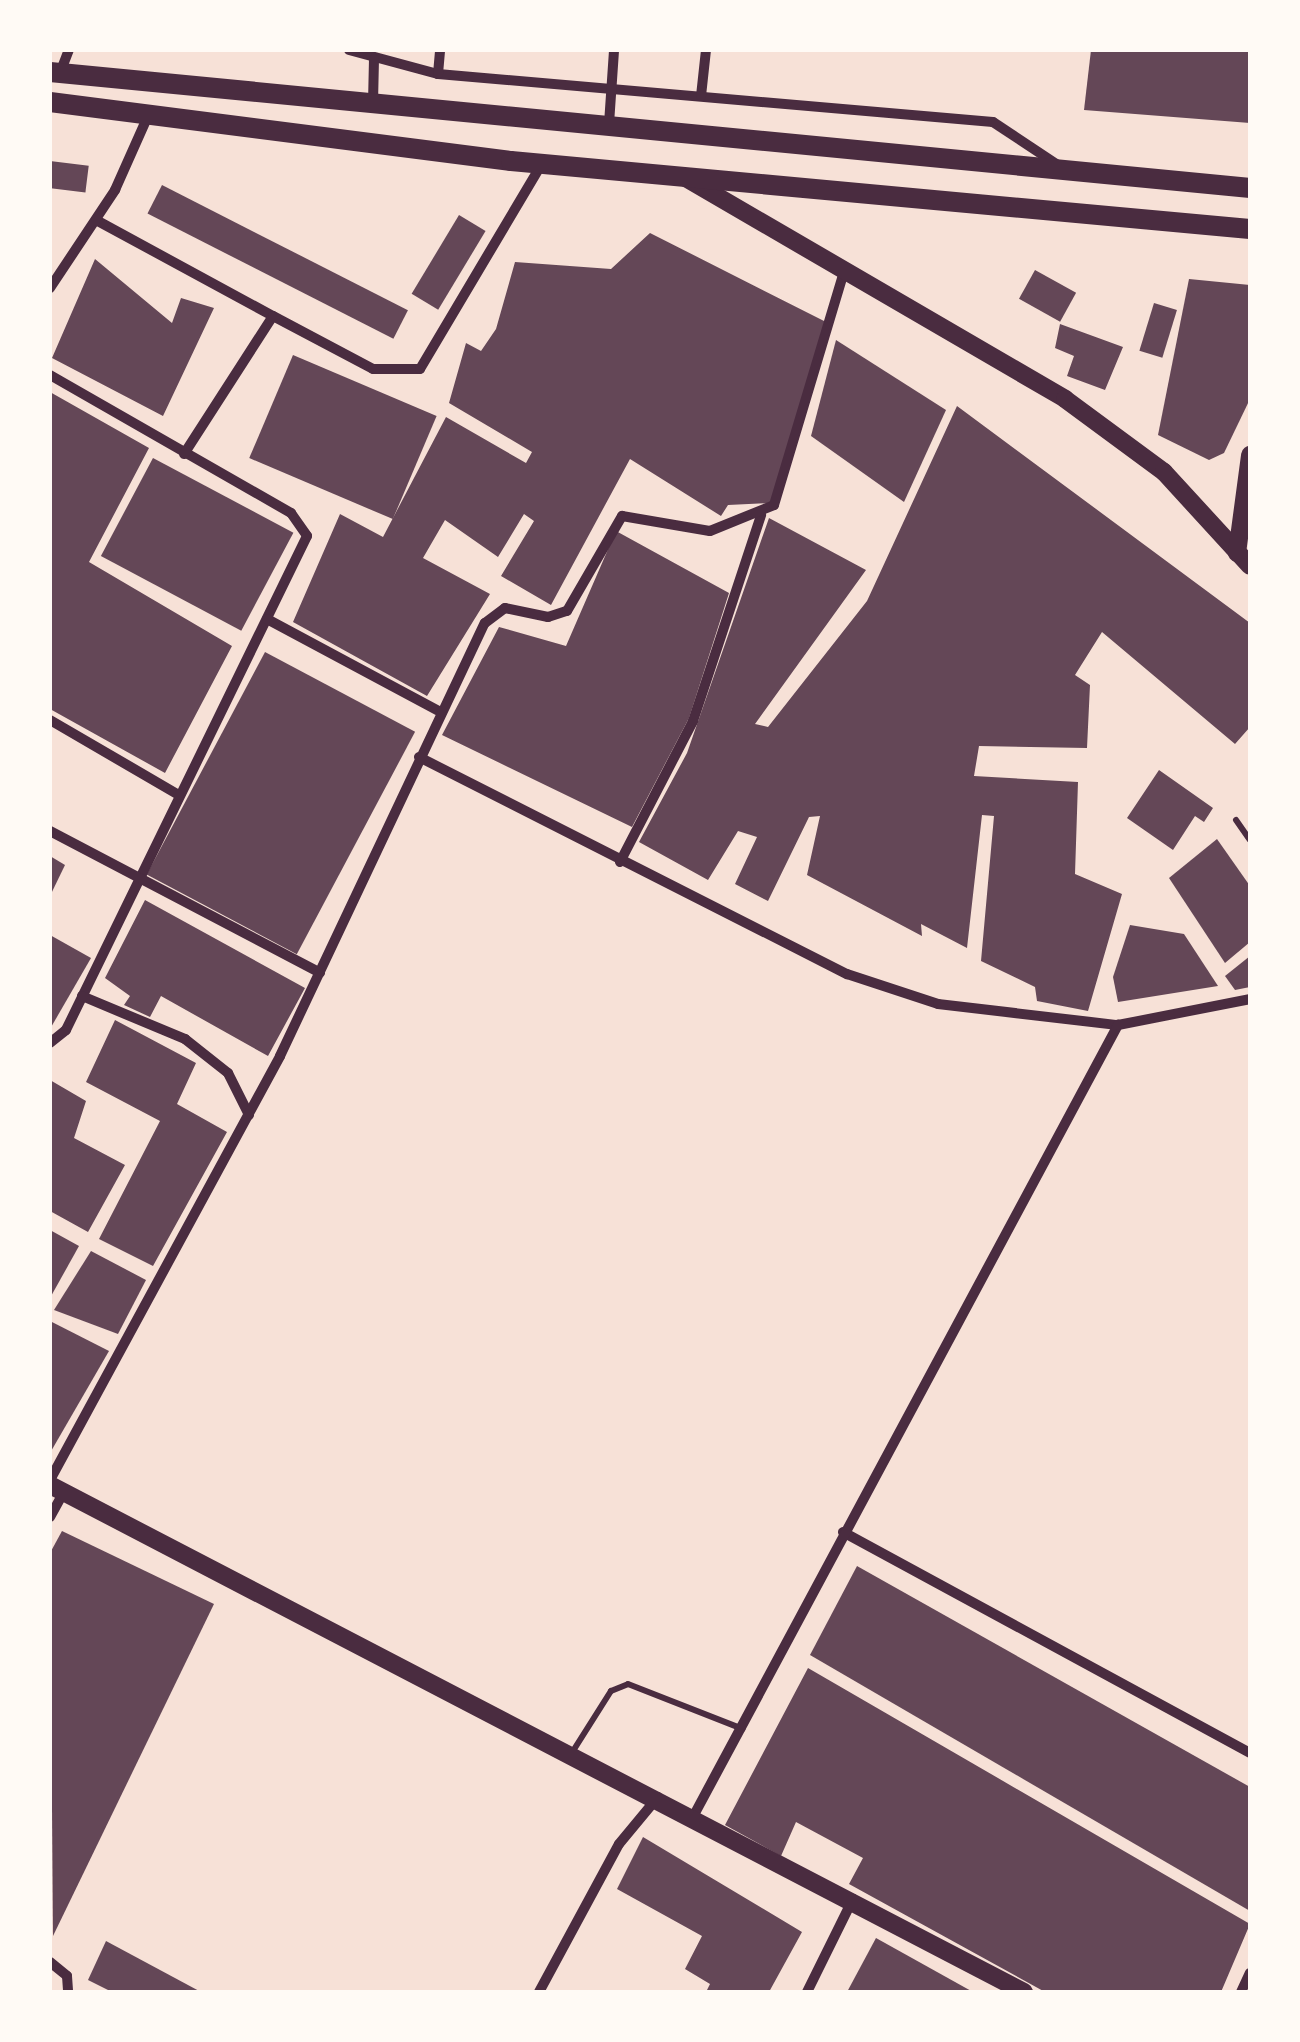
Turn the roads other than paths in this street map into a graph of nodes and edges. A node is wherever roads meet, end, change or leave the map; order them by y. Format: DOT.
graph roads {
  1 [pos="68,50"];
  2 [pos="349,50"];
  3 [pos="440,50"];
  4 [pos="614,50"];
  5 [pos="706,50"];
  6 [pos="374,59"];
  7 [pos="55,72"];
  8 [pos="438,74"];
  9 [pos="612,89"];
  10 [pos="701,96"];
  11 [pos="50,102"];
  12 [pos="373,109"];
  13 [pos="148,115"];
  14 [pos="609,124"];
  15 [pos="542,164"];
  16 [pos="1058,165"];
  17 [pos="684,177"];
  18 [pos="1250,188"];
  19 [pos="96,220"];
  20 [pos="1250,229"];
  21 [pos="846,265"];
  22 [pos="50,288"];
  23 [pos="272,316"];
  24 [pos="50,375"];
  25 [pos="184,454"];
  26 [pos="1250,455"];
  27 [pos="762,515"];
  28 [pos="1244,560"];
  29 [pos="266,619"];
  30 [pos="436,710"];
  31 [pos="50,720"];
  32 [pos="419,757"];
  33 [pos="179,795"];
  34 [pos="1236,820"];
  35 [pos="50,831"];
  36 [pos="1250,840"];
  37 [pos="620,862"];
  38 [pos="137,880"];
  39 [pos="320,973"];
  40 [pos="82,996"];
  41 [pos="1250,999"];
  42 [pos="1118,1026"];
  43 [pos="50,1043"];
  44 [pos="248,1115"];
  45 [pos="55,1486"];
  46 [pos="50,1517"];
  47 [pos="843,1532"];
  48 [pos="744,1729"];
  49 [pos="573,1751"];
  50 [pos="1250,1753"];
  51 [pos="659,1796"];
  52 [pos="694,1816"];
  53 [pos="854,1898"];
  54 [pos="50,1962"];
  55 [pos="1250,1973"];
  56 [pos="68,1992"];
  57 [pos="538,1992"];
  58 [pos="806,1992"];
  59 [pos="1024,1992"];
  60 [pos="1240,1992"];
  1 -- 7 [label="street"];
  2 -- 6 [label="street"];
  3 -- 8 [label="street"];
  4 -- 9 [label="street"];
  5 -- 10 [label="street"];
  6 -- 8 [label="street"];
  6 -- 12 [label="street"];
  7 -- 12 [label="main road"];
  8 -- 9 [label="street"];
  9 -- 10 [label="street"];
  9 -- 14 [label="street"];
  10 -- 16 [label="street"];
  11 -- 13 [label="main road"];
  12 -- 14 [label="main road"];
  13 -- 15 [label="main road"];
  13 -- 19 [label="street"];
  14 -- 16 [label="main road"];
  15 -- 17 [label="main road"];
  15 -- 23 [label="street"];
  16 -- 18 [label="main road"];
  17 -- 20 [label="main road"];
  17 -- 21 [label="street"];
  19 -- 22 [label="street"];
  19 -- 23 [label="street"];
  21 -- 27 [label="street"];
  21 -- 28 [label="street"];
  23 -- 25 [label="street"];
  24 -- 25 [label="street"];
  25 -- 29 [label="street"];
  26 -- 28 [label="street"];
  27 -- 30 [label="street"];
  27 -- 37 [label="street"];
  29 -- 30 [label="street"];
  29 -- 33 [label="street"];
  30 -- 32 [label="street"];
  31 -- 33 [label="street"];
  32 -- 37 [label="street"];
  32 -- 39 [label="street"];
  33 -- 38 [label="street"];
  34 -- 36 [label="lane"];
  35 -- 38 [label="street"];
  37 -- 42 [label="street"];
  38 -- 39 [label="street"];
  38 -- 40 [label="street"];
  39 -- 44 [label="street"];
  40 -- 43 [label="street"];
  40 -- 44 [label="street"];
  41 -- 42 [label="street"];
  42 -- 47 [label="street"];
  44 -- 45 [label="street"];
  45 -- 46 [label="street"];
  45 -- 49 [label="street"];
  47 -- 48 [label="street"];
  47 -- 50 [label="street"];
  48 -- 49 [label="lane"];
  48 -- 52 [label="street"];
  49 -- 51 [label="street"];
  51 -- 52 [label="street"];
  51 -- 57 [label="street"];
  52 -- 53 [label="street"];
  53 -- 58 [label="street"];
  53 -- 59 [label="street"];
  54 -- 56 [label="street"];
  55 -- 60 [label="street"];
}
